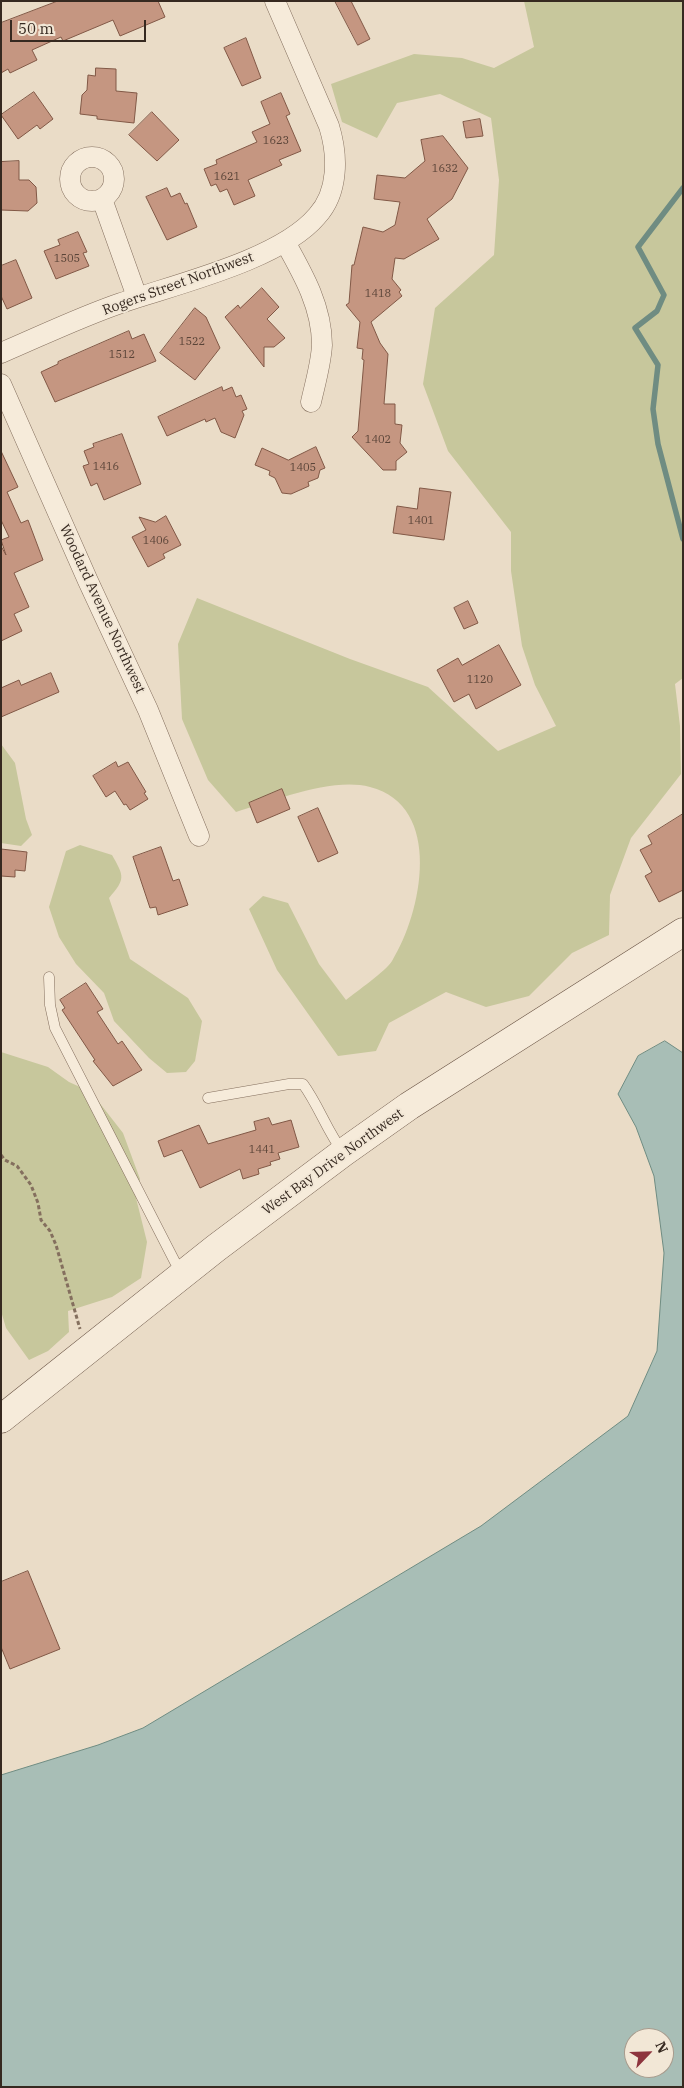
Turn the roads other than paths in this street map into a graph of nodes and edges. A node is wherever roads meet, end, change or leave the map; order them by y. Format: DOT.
graph roads {
  1 [pos="275,1"];
  2 [pos="102,199"];
  3 [pos="285,242"];
  4 [pos="137,297"];
  5 [pos="1,353"];
  6 [pos="1,384"];
  7 [pos="311,402"];
  8 [pos="199,836"];
  9 [pos="683,932"];
  10 [pos="49,977"];
  11 [pos="208,1098"];
  12 [pos="344,1152"];
  13 [pos="184,1274"];
  14 [pos="1,1419"];
  1 -- 3 [label="street, Rogers Street Northwest"];
  2 -- 4 [label="street"];
  3 -- 4 [label="street, Rogers Street Northwest"];
  3 -- 7 [label="street"];
  4 -- 5 [label="street, Rogers Street Northwest"];
  6 -- 8 [label="street, Woodard Avenue Northwest"];
  9 -- 12 [label="street, West Bay Drive Northwest"];
  10 -- 13 [label="lane"];
  11 -- 12 [label="lane"];
  12 -- 13 [label="street, West Bay Drive Northwest"];
  13 -- 14 [label="street, West Bay Drive Northwest"];
}
